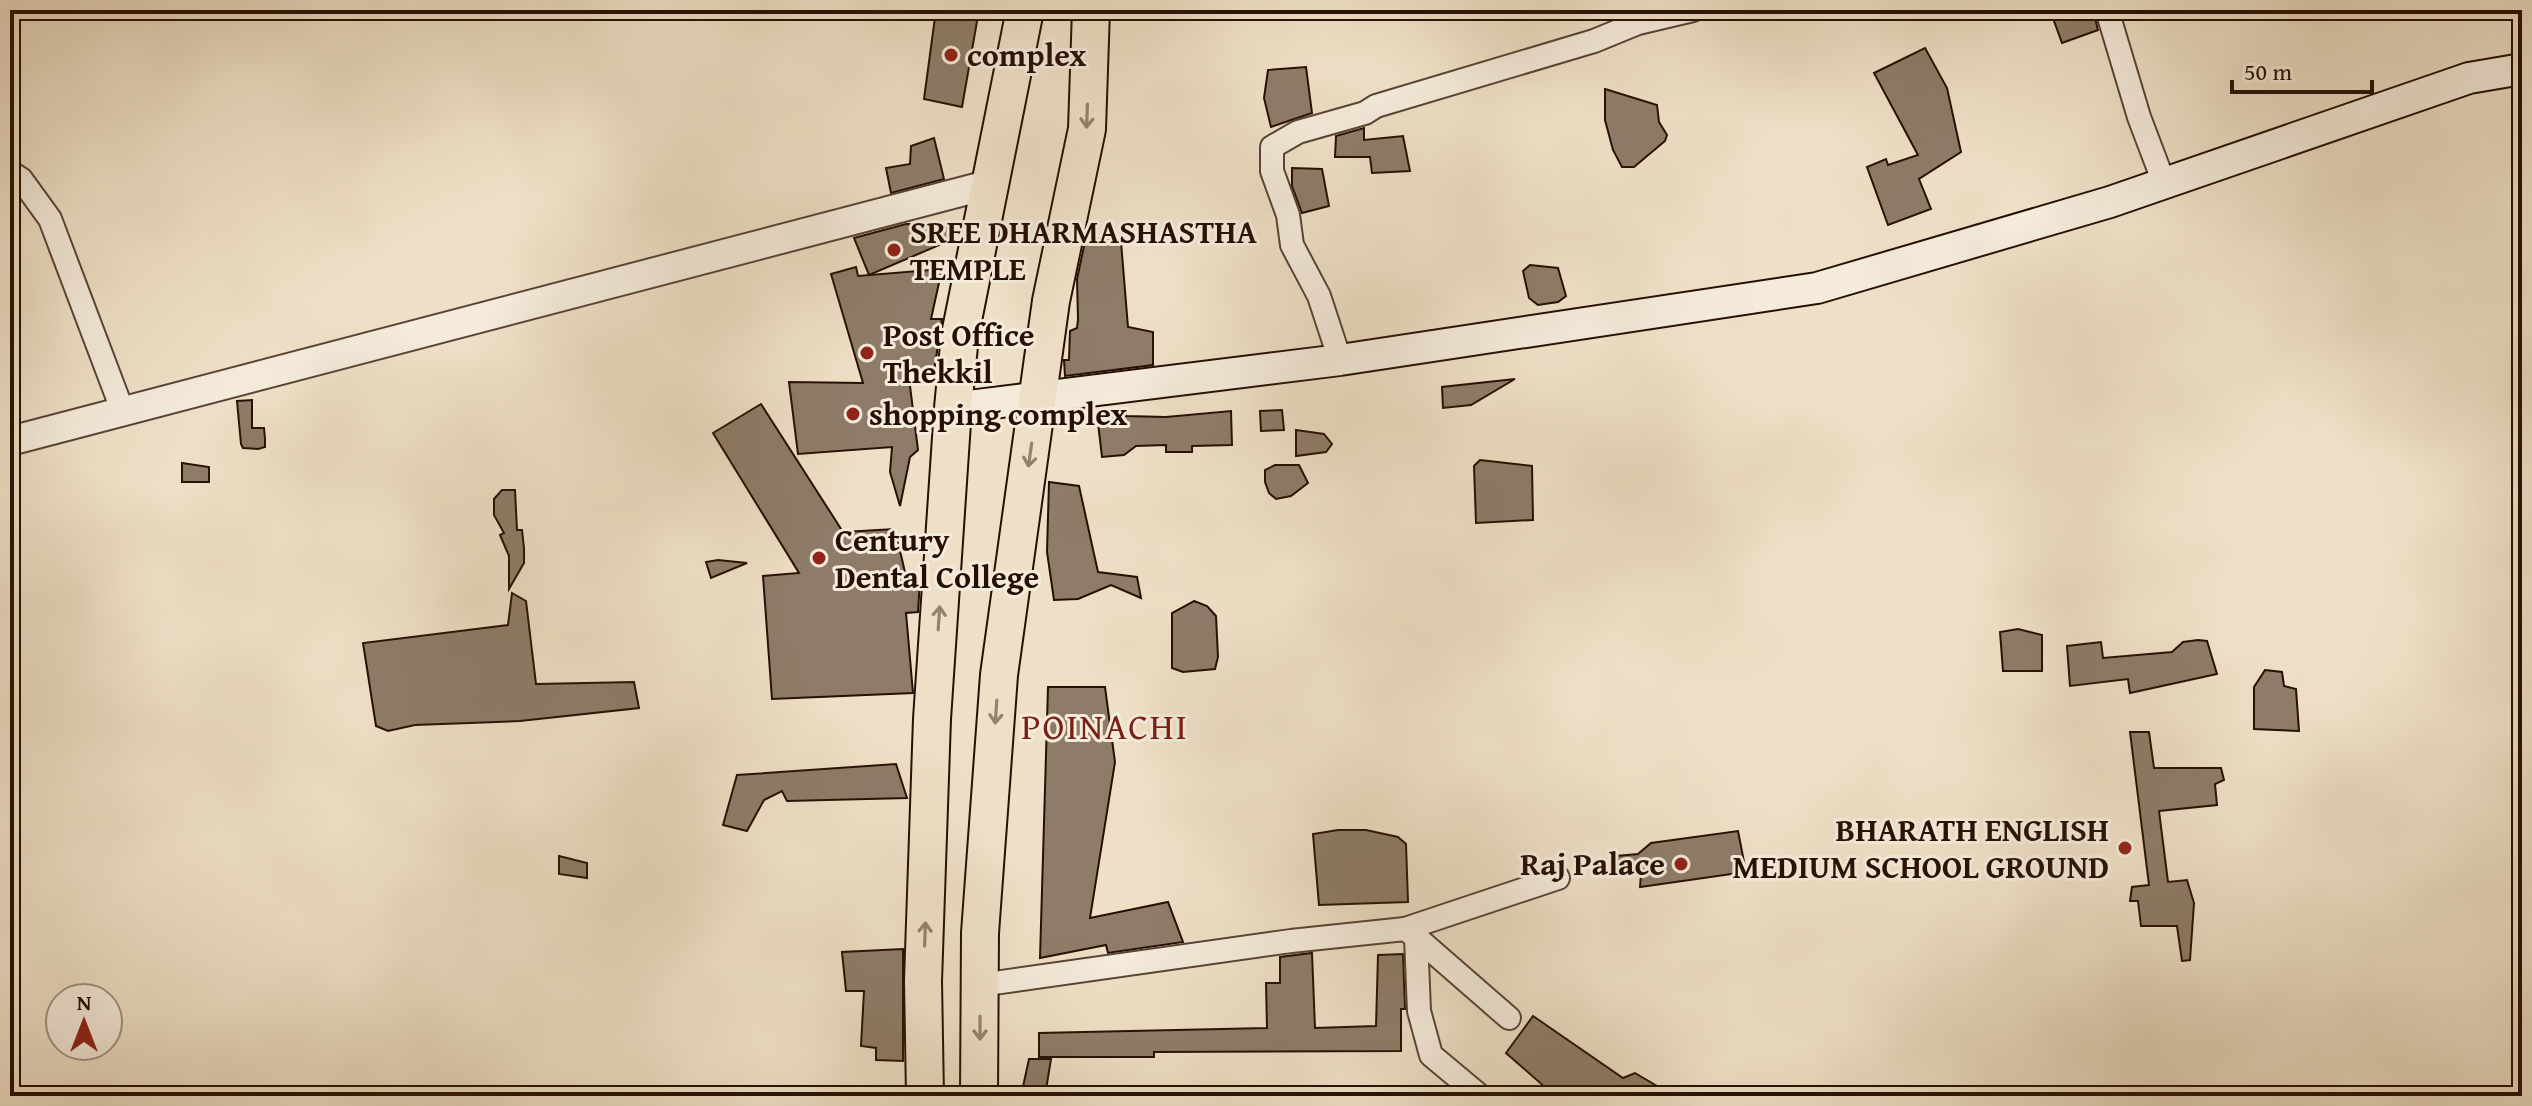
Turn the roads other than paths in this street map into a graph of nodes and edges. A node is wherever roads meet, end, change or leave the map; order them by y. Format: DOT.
graph roads {
  1 [pos="1025,10"];
  2 [pos="1091,10"];
  3 [pos="1693,10"];
  4 [pos="2107,10"];
  5 [pos="2522,69"];
  6 [pos="10,172"];
  7 [pos="2164,183"];
  8 [pos="991,184"];
  9 [pos="1340,360"];
  10 [pos="1038,398"];
  11 [pos="953,408"];
  12 [pos="123,412"];
  13 [pos="10,441"];
  14 [pos="1558,878"];
  15 [pos="1411,933"];
  16 [pos="980,985"];
  17 [pos="1509,1018"];
  18 [pos="925,1096"];
  19 [pos="979,1096"];
  20 [pos="1480,1096"];
  1 -- 8 [label="highway"];
  2 -- 10 [label="highway, one-way"];
  3 -- 9 [label="street"];
  4 -- 7 [label="street"];
  5 -- 7 [label="main road"];
  6 -- 12 [label="street"];
  7 -- 9 [label="main road"];
  8 -- 11 [label="highway"];
  8 -- 12 [label="street"];
  9 -- 10 [label="main road"];
  10 -- 11 [label="main road"];
  10 -- 16 [label="highway, one-way"];
  18 -- 11 [label="highway, one-way"];
  12 -- 13 [label="street"];
  14 -- 15 [label="street"];
  15 -- 16 [label="street"];
  15 -- 17 [label="street"];
  15 -- 20 [label="street"];
  16 -- 19 [label="highway, one-way"];
}
